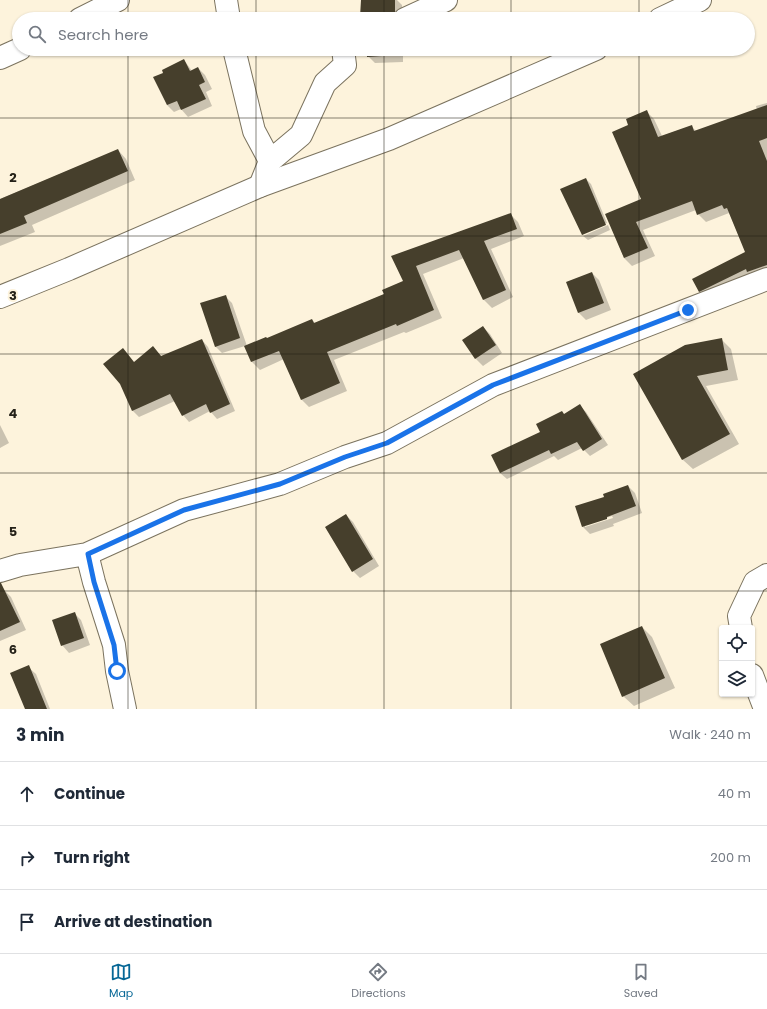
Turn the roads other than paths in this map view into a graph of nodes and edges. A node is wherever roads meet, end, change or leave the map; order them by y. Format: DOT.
graph roads {
  1 [pos="118,0"];
  2 [pos="226,0"];
  3 [pos="446,0"];
  4 [pos="700,0"];
  5 [pos="94,12"];
  6 [pos="228,12"];
  7 [pos="420,12"];
  8 [pos="675,12"];
  9 [pos="12,53"];
  10 [pos="236,56"];
  11 [pos="344,56"];
  12 [pos="580,56"];
  13 [pos="0,58"];
  14 [pos="270,161"];
  15 [pos="260,186"];
  16 [pos="767,279"];
  17 [pos="0,297"];
  18 [pos="88,554"];
  19 [pos="0,571"];
  20 [pos="767,575"];
  21 [pos="740,625"];
  22 [pos="755,683"];
  23 [pos="125,709"];
  24 [pos="765,709"];
  1 -- 5 [label="street"];
  2 -- 6 [label="street"];
  3 -- 7 [label="street"];
  4 -- 8 [label="street"];
  9 -- 13 [label="street"];
  10 -- 14 [label="street"];
  11 -- 14 [label="street"];
  12 -- 15 [label="street"];
  14 -- 15 [label="street"];
  15 -- 17 [label="street"];
  16 -- 18 [label="street"];
  18 -- 19 [label="street"];
  18 -- 23 [label="street"];
  20 -- 21 [label="street"];
  22 -- 24 [label="street"];
}
